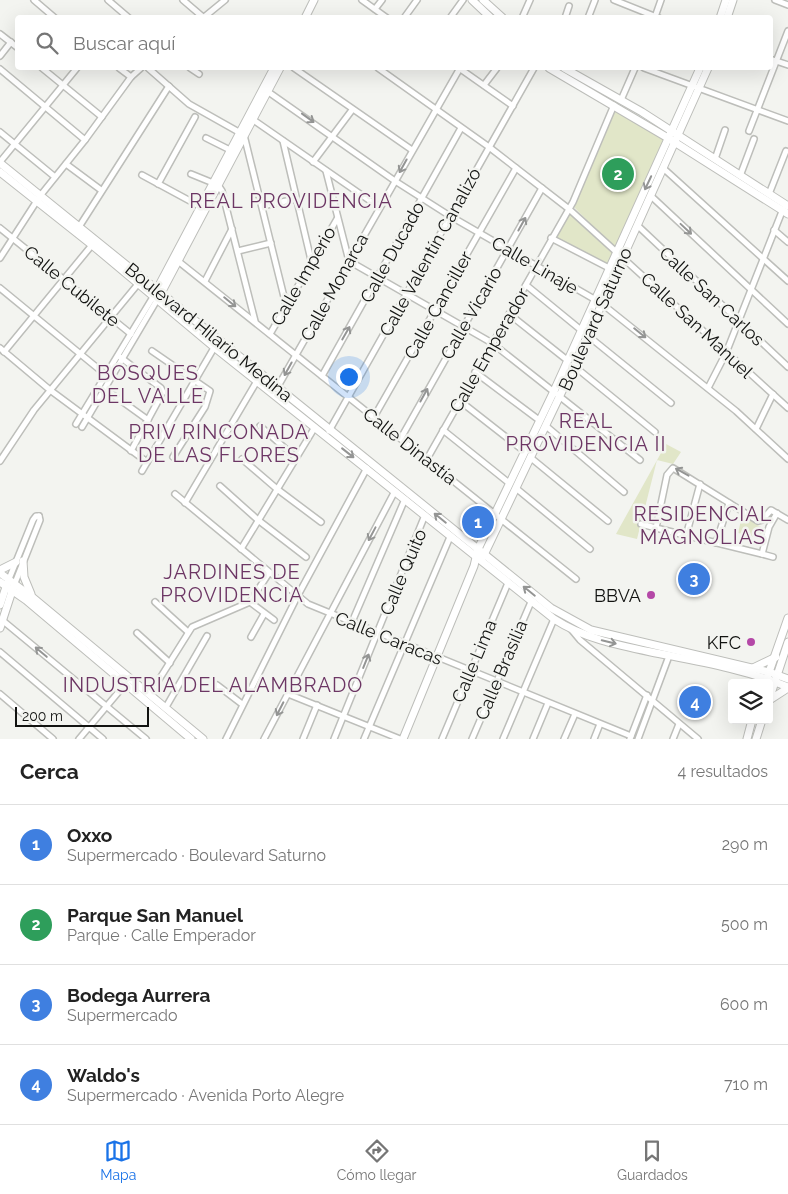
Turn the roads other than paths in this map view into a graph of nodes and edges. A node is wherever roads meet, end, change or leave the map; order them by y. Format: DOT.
graph roads {
  1 [pos="34,0"];
  2 [pos="108,0"];
  3 [pos="183,0"];
  4 [pos="226,0"];
  5 [pos="314,0"];
  6 [pos="362,0"];
  7 [pos="382,0"];
  8 [pos="417,0"];
  9 [pos="463,0"];
  10 [pos="472,0"];
  11 [pos="483,0"];
  12 [pos="530,0"];
  13 [pos="595,0"];
  14 [pos="614,0"];
  15 [pos="661,0"];
  16 [pos="726,0"];
  17 [pos="733,0"];
  18 [pos="776,0"];
  19 [pos="788,5"];
  20 [pos="568,6"];
  21 [pos="375,9"];
  22 [pos="52,15"];
  23 [pos="126,15"];
  24 [pos="201,15"];
  25 [pos="206,15"];
  26 [pos="306,15"];
  27 [pos="383,15"];
  28 [pos="406,15"];
  29 [pos="452,15"];
  30 [pos="489,15"];
  31 [pos="500,15"];
  32 [pos="523,15"];
  33 [pos="566,15"];
  34 [pos="589,15"];
  35 [pos="651,15"];
  36 [pos="657,15"];
  37 [pos="721,15"];
  38 [pos="728,15"];
  39 [pos="788,31"];
  40 [pos="0,34"];
  41 [pos="11,42"];
  42 [pos="15,45"];
  43 [pos="0,56"];
  44 [pos="773,60"];
  45 [pos="777,61"];
  46 [pos="788,65"];
  47 [pos="0,69"];
  48 [pos="44,70"];
  49 [pos="75,70"];
  50 [pos="121,70"];
  51 [pos="138,70"];
  52 [pos="150,70"];
  53 [pos="193,70"];
  54 [pos="273,70"];
  55 [pos="279,70"];
  56 [pos="297,70"];
  57 [pos="381,70"];
  58 [pos="459,70"];
  59 [pos="463,70"];
  60 [pos="495,70"];
  61 [pos="533,70"];
  62 [pos="566,70"];
  63 [pos="634,70"];
  64 [pos="650,70"];
  65 [pos="700,70"];
  66 [pos="707,70"];
  67 [pos="199,74"];
  68 [pos="131,77"];
  69 [pos="62,84"];
  70 [pos="484,85"];
  71 [pos="169,86"];
  72 [pos="697,86"];
  73 [pos="267,91"];
  74 [pos="621,100"];
  75 [pos="614,105"];
  76 [pos="45,106"];
  77 [pos="514,106"];
  78 [pos="436,109"];
  79 [pos="758,109"];
  80 [pos="352,110"];
  81 [pos="102,117"];
  82 [pos="195,117"];
  83 [pos="252,119"];
  84 [pos="788,121"];
  85 [pos="461,128"];
  86 [pos="725,130"];
  87 [pos="749,131"];
  88 [pos="0,132"];
  89 [pos="242,133"];
  90 [pos="332,136"];
  91 [pos="673,137"];
  92 [pos="206,138"];
  93 [pos="85,140"];
  94 [pos="282,140"];
  95 [pos="754,140"];
  96 [pos="14,144"];
  97 [pos="489,147"];
  98 [pos="230,150"];
  99 [pos="412,150"];
  100 [pos="786,151"];
  101 [pos="715,159"];
  102 [pos="313,162"];
  103 [pos="0,163"];
  104 [pos="66,164"];
  105 [pos="516,168"];
  106 [pos="664,168"];
  107 [pos="326,171"];
  108 [pos="0,172"];
  109 [pos="190,174"];
  110 [pos="142,175"];
  111 [pos="740,176"];
  112 [pos="55,177"];
  113 [pos="395,181"];
  114 [pos="158,184"];
  115 [pos="215,184"];
  116 [pos="542,188"];
  117 [pos="102,190"];
  118 [pos="769,194"];
  119 [pos="651,196"];
  120 [pos="39,198"];
  121 [pos="422,198"];
  122 [pos="296,199"];
  123 [pos="262,206"];
  124 [pos="202,207"];
  125 [pos="379,207"];
  126 [pos="569,209"];
  127 [pos="786,209"];
  128 [pos="450,216"];
  129 [pos="336,219"];
  130 [pos="637,225"];
  131 [pos="78,227"];
  132 [pos="0,228"];
  133 [pos="232,229"];
  134 [pos="774,230"];
  135 [pos="479,232"];
  136 [pos="13,238"];
  137 [pos="551,238"];
  138 [pos="788,242"];
  139 [pos="271,243"];
  140 [pos="92,245"];
  141 [pos="508,249"];
  142 [pos="238,251"];
  143 [pos="616,251"];
  144 [pos="623,257"];
  145 [pos="0,258"];
  146 [pos="764,259"];
  147 [pos="311,260"];
  148 [pos="178,261"];
  149 [pos="349,261"];
  150 [pos="536,265"];
  151 [pos="609,268"];
  152 [pos="378,278"];
  153 [pos="64,280"];
  154 [pos="205,281"];
  155 [pos="788,282"];
  156 [pos="138,284"];
  157 [pos="526,285"];
  158 [pos="0,288"];
  159 [pos="752,290"];
  160 [pos="406,294"];
  161 [pos="157,295"];
  162 [pos="598,301"];
  163 [pos="286,306"];
  164 [pos="435,310"];
  165 [pos="509,314"];
  166 [pos="35,316"];
  167 [pos="112,317"];
  168 [pos="740,321"];
  169 [pos="255,322"];
  170 [pos="788,324"];
  171 [pos="463,326"];
  172 [pos="584,332"];
  173 [pos="131,334"];
  174 [pos="270,334"];
  175 [pos="492,343"];
  176 [pos="216,344"];
  177 [pos="2,350"];
  178 [pos="152,351"];
  179 [pos="726,353"];
  180 [pos="80,354"];
  181 [pos="296,355"];
  182 [pos="120,357"];
  183 [pos="567,360"];
  184 [pos="574,366"];
  185 [pos="788,367"];
  186 [pos="475,372"];
  187 [pos="106,375"];
  188 [pos="322,376"];
  189 [pos="194,381"];
  190 [pos="257,381"];
  191 [pos="277,388"];
  192 [pos="708,388"];
  193 [pos="105,389"];
  194 [pos="50,390"];
  195 [pos="554,391"];
  196 [pos="773,394"];
  197 [pos="347,397"];
  198 [pos="560,397"];
  199 [pos="460,401"];
  200 [pos="671,403"];
  201 [pos="788,408"];
  202 [pos="82,414"];
  203 [pos="374,417"];
  204 [pos="87,418"];
  205 [pos="148,420"];
  206 [pos="539,420"];
  207 [pos="76,424"];
  208 [pos="260,426"];
  209 [pos="546,426"];
  210 [pos="82,427"];
  211 [pos="315,427"];
  212 [pos="331,428"];
  213 [pos="756,429"];
  214 [pos="443,430"];
  215 [pos="655,432"];
  216 [pos="326,436"];
  217 [pos="401,438"];
  218 [pos="131,451"];
  219 [pos="524,451"];
  220 [pos="173,457"];
  221 [pos="296,458"];
  222 [pos="427,458"];
  223 [pos="531,458"];
  224 [pos="788,458"];
  225 [pos="242,459"];
  226 [pos="640,460"];
  227 [pos="0,461"];
  228 [pos="147,462"];
  229 [pos="367,468"];
  230 [pos="142,470"];
  231 [pos="509,483"];
  232 [pos="700,484"];
  233 [pos="220,486"];
  234 [pos="277,489"];
  235 [pos="517,489"];
  236 [pos="395,491"];
  237 [pos="624,492"];
  238 [pos="175,494"];
  239 [pos="405,499"];
  240 [pos="185,503"];
  241 [pos="729,503"];
  242 [pos="494,513"];
  243 [pos="777,513"];
  244 [pos="425,515"];
  245 [pos="258,520"];
  246 [pos="502,520"];
  247 [pos="788,520"];
  248 [pos="608,521"];
  249 [pos="321,522"];
  250 [pos="641,524"];
  251 [pos="656,528"];
  252 [pos="450,536"];
  253 [pos="686,536"];
  254 [pos="716,543"];
  255 [pos="241,549"];
  256 [pos="478,549"];
  257 [pos="590,549"];
  258 [pos="762,554"];
  259 [pos="306,557"];
  260 [pos="480,557"];
  261 [pos="773,557"];
  262 [pos="19,561"];
  263 [pos="0,571"];
  264 [pos="269,574"];
  265 [pos="576,580"];
  266 [pos="508,583"];
  267 [pos="8,584"];
  268 [pos="297,597"];
  269 [pos="29,598"];
  270 [pos="155,602"];
  271 [pos="250,602"];
  272 [pos="531,602"];
  273 [pos="3,606"];
  274 [pos="264,614"];
  275 [pos="330,614"];
  276 [pos="788,618"];
  277 [pos="554,619"];
  278 [pos="2,620"];
  279 [pos="274,620"];
  280 [pos="352,622"];
  281 [pos="0,628"];
  282 [pos="570,628"];
  283 [pos="188,632"];
  284 [pos="377,632"];
  285 [pos="137,633"];
  286 [pos="207,636"];
  287 [pos="251,637"];
  288 [pos="788,642"];
  289 [pos="404,643"];
  290 [pos="0,652"];
  291 [pos="670,656"];
  292 [pos="436,657"];
  293 [pos="779,658"];
  294 [pos="170,663"];
  295 [pos="753,668"];
  296 [pos="470,671"];
  297 [pos="747,674"];
  298 [pos="767,678"];
  299 [pos="788,678"];
  300 [pos="751,679"];
  301 [pos="777,679"];
  302 [pos="128,681"];
  303 [pos="496,682"];
  304 [pos="216,686"];
  305 [pos="788,688"];
  306 [pos="773,690"];
  307 [pos="522,693"];
  308 [pos="0,694"];
  309 [pos="150,694"];
  310 [pos="288,694"];
  311 [pos="647,695"];
  312 [pos="773,696"];
  313 [pos="653,700"];
  314 [pos="548,703"];
  315 [pos="242,704"];
  316 [pos="318,705"];
  317 [pos="107,706"];
  318 [pos="166,708"];
  319 [pos="575,714"];
  320 [pos="344,716"];
  321 [pos="600,724"];
  322 [pos="679,724"];
  323 [pos="751,724"];
  324 [pos="761,724"];
  325 [pos="89,727"];
  326 [pos="368,727"];
  327 [pos="630,737"];
  328 [pos="266,738"];
  329 [pos="53,739"];
  330 [pos="79,739"];
  331 [pos="102,739"];
  332 [pos="146,739"];
  333 [pos="191,739"];
  334 [pos="203,739"];
  335 [pos="226,739"];
  336 [pos="303,739"];
  337 [pos="334,739"];
  338 [pos="364,739"];
  339 [pos="401,739"];
  340 [pos="442,739"];
  341 [pos="472,739"];
  342 [pos="503,739"];
  343 [pos="533,739"];
  344 [pos="564,739"];
  345 [pos="594,739"];
  346 [pos="638,739"];
  347 [pos="673,739"];
  348 [pos="698,739"];
  349 [pos="747,739"];
  350 [pos="756,739"];
  1 -- 22 [label="street"];
  2 -- 23 [label="street"];
  3 -- 24 [label="street"];
  4 -- 25 [label="street"];
  5 -- 26 [label="street"];
  6 -- 21 [label="street"];
  7 -- 21 [label="street"];
  8 -- 28 [label="street"];
  9 -- 29 [label="street"];
  10 -- 30 [label="street"];
  11 -- 31 [label="street"];
  12 -- 32 [label="street"];
  13 -- 34 [label="street"];
  14 -- 35 [label="street"];
  15 -- 36 [label="street"];
  16 -- 37 [label="street"];
  17 -- 38 [label="street"];
  18 -- 19 [label="street"];
  20 -- 33 [label="street"];
  21 -- 27 [label="street"];
  39 -- 45 [label="street"];
  40 -- 41 [label="street"];
  41 -- 42 [label="street"];
  41 -- 43 [label="street"];
  44 -- 45 [label="street"];
  45 -- 46 [label="street"];
  45 -- 79 [label="street"];
  47 -- 76 [label="street"];
  48 -- 69 [label="street"];
  49 -- 69 [label="street"];
  50 -- 68 [label="street"];
  51 -- 68 [label="street"];
  52 -- 71 [label="street"];
  53 -- 67 [label="street"];
  54 -- 89 [label="street"];
  55 -- 73 [label="street"];
  56 -- 80 [label="street"];
  57 -- 78 [label="street, Calle San Manuel"];
  58 -- 78 [label="street, Calle Monarca"];
  59 -- 70 [label="street"];
  60 -- 70 [label="street"];
  61 -- 77 [label="street, Calle Valentín Canalizó"];
  62 -- 74 [label="street"];
  62 -- 75 [label="street"];
  63 -- 74 [label="street"];
  64 -- 72 [label="street"];
  65 -- 72 [label="street, Boulevard Saturno"];
  66 -- 72 [label="street, Boulevard Saturno"];
  68 -- 81 [label="street"];
  69 -- 76 [label="street"];
  69 -- 81 [label="street"];
  70 -- 77 [label="street"];
  71 -- 89 [label="street"];
  71 -- 117 [label="street"];
  72 -- 79 [label="street"];
  72 -- 91 [label="street, Boulevard Saturno"];
  73 -- 83 [label="street"];
  73 -- 90 [label="street, Calle Linaje, one-way"];
  74 -- 91 [label="street"];
  75 -- 91 [label="street"];
  75 -- 126 [label="street, Calle Emperador"];
  76 -- 93 [label="street"];
  76 -- 96 [label="street"];
  77 -- 97 [label="street, Calle Valentín Canalizó"];
  78 -- 85 [label="street, Calle San Manuel"];
  78 -- 99 [label="street, Calle Monarca"];
  79 -- 84 [label="street"];
  79 -- 87 [label="street"];
  80 -- 90 [label="street"];
  80 -- 99 [label="street"];
  81 -- 93 [label="street"];
  82 -- 114 [label="street"];
  83 -- 89 [label="street"];
  83 -- 94 [label="street"];
  85 -- 97 [label="street, Calle San Manuel"];
  85 -- 121 [label="street, Calle Ducado"];
  86 -- 101 [label="street"];
  88 -- 96 [label="street"];
  89 -- 98 [label="street"];
  89 -- 115 [label="street"];
  89 -- 123 [label="street"];
  90 -- 102 [label="street"];
  90 -- 113 [label="street, Calle Linaje"];
  91 -- 101 [label="street"];
  91 -- 106 [label="street, Boulevard Saturno"];
  91 -- 127 [label="street"];
  91 -- 143 [label="street, Boulevard Saturno, one-way"];
  92 -- 98 [label="street"];
  93 -- 104 [label="street"];
  94 -- 102 [label="street"];
  94 -- 122 [label="street"];
  95 -- 111 [label="street"];
  96 -- 103 [label="street"];
  96 -- 112 [label="street"];
  97 -- 105 [label="street, Calle San Manuel"];
  97 -- 128 [label="street, Calle Valentín Canalizó"];
  98 -- 115 [label="street"];
  99 -- 113 [label="street, Calle Monarca, one-way"];
  100 -- 118 [label="street"];
  101 -- 111 [label="street"];
  102 -- 107 [label="street"];
  103 -- 120 [label="street, Boulevard Hilario Medina"];
  104 -- 112 [label="street"];
  104 -- 117 [label="street"];
  105 -- 116 [label="street, Calle San Manuel"];
  105 -- 135 [label="street, Calle Canciller"];
  106 -- 119 [label="street, Boulevard Saturno"];
  106 -- 146 [label="street"];
  107 -- 125 [label="street"];
  107 -- 129 [label="street"];
  108 -- 120 [label="street, Boulevard Hilario Medina"];
  109 -- 115 [label="street"];
  110 -- 114 [label="street"];
  111 -- 118 [label="street"];
  112 -- 120 [label="street"];
  113 -- 121 [label="street, Calle Linaje"];
  113 -- 125 [label="street, Calle Monarca"];
  114 -- 124 [label="street"];
  115 -- 124 [label="street"];
  115 -- 133 [label="street"];
  116 -- 126 [label="street, Calle San Manuel"];
  141 -- 116 [label="street, Calle Vicario, one-way"];
  117 -- 131 [label="street"];
  118 -- 127 [label="street"];
  119 -- 130 [label="street, Boulevard Saturno"];
  119 -- 159 [label="street, one-way"];
  120 -- 131 [label="street, Boulevard Hilario Medina"];
  120 -- 136 [label="street"];
  120 -- 140 [label="street, Boulevard Hilario Medina"];
  121 -- 128 [label="street, Calle Linaje"];
  121 -- 152 [label="street, Calle Ducado"];
  122 -- 123 [label="street"];
  122 -- 147 [label="street"];
  123 -- 139 [label="street"];
  124 -- 148 [label="street"];
  124 -- 161 [label="street"];
  125 -- 149 [label="street, Calle Monarca"];
  126 -- 137 [label="street, Calle Emperador"];
  126 -- 143 [label="street, Calle San Manuel"];
  127 -- 134 [label="street"];
  128 -- 135 [label="street, Calle Linaje"];
  128 -- 160 [label="street, Calle Valentín Canalizó"];
  129 -- 147 [label="street, Calle Imperio"];
  129 -- 149 [label="street"];
  130 -- 144 [label="street, Boulevard Saturno"];
  130 -- 168 [label="street, Calle San Carlos"];
  131 -- 161 [label="street, Boulevard Hilario Medina"];
  132 -- 136 [label="street, Calle Cubilete"];
  133 -- 142 [label="street"];
  133 -- 154 [label="street"];
  134 -- 138 [label="street"];
  134 -- 146 [label="street"];
  135 -- 141 [label="street, Calle Linaje"];
  135 -- 164 [label="street, Calle Canciller"];
  136 -- 145 [label="street"];
  136 -- 153 [label="street, Calle Cubilete"];
  137 -- 150 [label="street, Calle Emperador"];
  137 -- 151 [label="street"];
  139 -- 142 [label="street"];
  139 -- 163 [label="street"];
  140 -- 153 [label="street"];
  140 -- 156 [label="street, Boulevard Hilario Medina"];
  141 -- 150 [label="street, Calle Linaje"];
  141 -- 171 [label="street, Calle Vicario"];
  142 -- 169 [label="street"];
  143 -- 144 [label="street, Calle San Manuel"];
  143 -- 151 [label="street, Boulevard Saturno"];
  144 -- 162 [label="street, Boulevard Saturno"];
  144 -- 179 [label="street, Calle San Manuel"];
  146 -- 155 [label="street"];
  146 -- 159 [label="street"];
  147 -- 163 [label="street, Calle Imperio"];
  148 -- 154 [label="street, Calle Dinastía"];
  148 -- 161 [label="street"];
  149 -- 152 [label="street"];
  149 -- 181 [label="street, Calle Monarca"];
  150 -- 157 [label="street, Calle Emperador"];
  150 -- 162 [label="street, Calle Linaje"];
  151 -- 162 [label="street, Boulevard Saturno"];
  152 -- 160 [label="street"];
  188 -- 152 [label="street, Calle Ducado, one-way"];
  153 -- 166 [label="street"];
  153 -- 167 [label="street, Calle Cubilete"];
  154 -- 169 [label="street, Calle Dinastía, one-way"];
  156 -- 161 [label="street, Boulevard Hilario Medina"];
  156 -- 167 [label="street"];
  157 -- 165 [label="street, Calle Emperador"];
  157 -- 172 [label="street"];
  158 -- 166 [label="street"];
  159 -- 168 [label="street"];
  159 -- 170 [label="street"];
  160 -- 164 [label="street"];
  160 -- 197 [label="street, Calle Valentín Canalizó"];
  161 -- 173 [label="street"];
  161 -- 176 [label="street, Boulevard Hilario Medina"];
  161 -- 182 [label="street"];
  162 -- 172 [label="street, Boulevard Saturno"];
  162 -- 192 [label="street, Calle Linaje, one-way"];
  163 -- 174 [label="street, Calle Imperio"];
  164 -- 171 [label="street"];
  164 -- 203 [label="street, Calle Canciller"];
  165 -- 175 [label="street, Calle Emperador"];
  165 -- 183 [label="street"];
  166 -- 177 [label="street"];
  166 -- 180 [label="street"];
  167 -- 173 [label="street, Calle Cubilete"];
  167 -- 180 [label="street"];
  168 -- 179 [label="street"];
  168 -- 185 [label="street, Calle San Carlos"];
  169 -- 174 [label="street, Calle Dinastía"];
  171 -- 175 [label="street"];
  217 -- 171 [label="street, Calle Vicario, one-way"];
  172 -- 183 [label="street, Boulevard Saturno"];
  172 -- 184 [label="street, Boulevard Saturno"];
  172 -- 200 [label="street"];
  173 -- 182 [label="street"];
  174 -- 181 [label="street, Calle Dinastía"];
  175 -- 186 [label="street, Calle Emperador"];
  175 -- 195 [label="street"];
  176 -- 189 [label="street"];
  176 -- 190 [label="street, Boulevard Hilario Medina"];
  176 -- 191 [label="street, Boulevard Hilario Medina"];
  177 -- 194 [label="street"];
  178 -- 189 [label="street"];
  179 -- 192 [label="street"];
  179 -- 196 [label="street, Calle San Manuel"];
  180 -- 187 [label="street"];
  180 -- 194 [label="street"];
  181 -- 188 [label="street, Calle Dinastía"];
  181 -- 191 [label="street, Calle Monarca, one-way"];
  182 -- 187 [label="street"];
  182 -- 193 [label="street"];
  182 -- 205 [label="street"];
  183 -- 195 [label="street, Boulevard Saturno"];
  184 -- 198 [label="street, Boulevard Saturno"];
  184 -- 215 [label="street"];
  186 -- 199 [label="street, Calle Emperador"];
  186 -- 206 [label="street"];
  187 -- 202 [label="street"];
  188 -- 197 [label="street, Calle Dinastía"];
  189 -- 220 [label="street"];
  189 -- 228 [label="street"];
  190 -- 211 [label="street, Boulevard Hilario Medina"];
  190 -- 240 [label="street"];
  191 -- 212 [label="street, Boulevard Hilario Medina"];
  192 -- 213 [label="street, Calle Linaje"];
  193 -- 204 [label="street"];
  193 -- 205 [label="street"];
  194 -- 202 [label="street"];
  194 -- 227 [label="street"];
  195 -- 198 [label="street"];
  195 -- 206 [label="street, Boulevard Saturno"];
  196 -- 201 [label="street, Calle San Manuel"];
  196 -- 213 [label="street"];
  197 -- 203 [label="street, Calle Dinastía"];
  197 -- 212 [label="street, Calle Valentín Canalizó"];
  198 -- 209 [label="street, Boulevard Saturno"];
  198 -- 226 [label="street"];
  199 -- 214 [label="street, Calle Emperador"];
  199 -- 219 [label="street"];
  202 -- 204 [label="street"];
  202 -- 207 [label="street"];
  203 -- 217 [label="street, Calle Dinastía"];
  204 -- 210 [label="street"];
  204 -- 218 [label="street"];
  205 -- 218 [label="street"];
  206 -- 219 [label="street, Boulevard Saturno"];
  208 -- 221 [label="street"];
  209 -- 223 [label="street, Boulevard Saturno"];
  209 -- 237 [label="street"];
  211 -- 216 [label="street, Boulevard Hilario Medina"];
  211 -- 221 [label="street"];
  212 -- 216 [label="street, Calle Valentín Canalizó"];
  256 -- 212 [label="street, Boulevard Hilario Medina, one-way"];
  213 -- 224 [label="street, Calle Linaje"];
  214 -- 222 [label="street, Calle Emperador"];
  214 -- 231 [label="street"];
  216 -- 229 [label="street, Boulevard Hilario Medina, one-way"];
  217 -- 222 [label="street, Calle Dinastía"];
  218 -- 228 [label="street"];
  219 -- 231 [label="street, Boulevard Saturno"];
  221 -- 234 [label="street"];
  222 -- 242 [label="street, Calle Dinastía"];
  223 -- 235 [label="street, Boulevard Saturno"];
  223 -- 248 [label="street"];
  225 -- 234 [label="street"];
  228 -- 230 [label="street"];
  229 -- 236 [label="street, Boulevard Hilario Medina"];
  229 -- 268 [label="street"];
  231 -- 242 [label="street, Boulevard Saturno"];
  232 -- 241 [label="street"];
  232 -- 251 [label="street, one-way"];
  232 -- 253 [label="street"];
  233 -- 245 [label="street"];
  234 -- 245 [label="street"];
  234 -- 249 [label="street"];
  235 -- 246 [label="street, Boulevard Saturno"];
  235 -- 257 [label="street"];
  236 -- 239 [label="street, Boulevard Hilario Medina"];
  236 -- 275 [label="street, one-way"];
  238 -- 240 [label="street, Calle Caracas"];
  239 -- 244 [label="street, Boulevard Hilario Medina"];
  239 -- 280 [label="street"];
  240 -- 255 [label="street, Calle Caracas"];
  241 -- 243 [label="street"];
  241 -- 254 [label="street"];
  242 -- 246 [label="street, Calle Dinastía"];
  242 -- 256 [label="street, Boulevard Saturno"];
  243 -- 247 [label="street"];
  243 -- 258 [label="street"];
  244 -- 252 [label="street, Boulevard Hilario Medina"];
  244 -- 284 [label="street, Calle Quito"];
  245 -- 255 [label="street"];
  245 -- 259 [label="street"];
  246 -- 260 [label="street, Boulevard Saturno"];
  246 -- 265 [label="street, Calle Dinastía"];
  250 -- 251 [label="street"];
  251 -- 253 [label="street"];
  252 -- 260 [label="street, Boulevard Hilario Medina"];
  252 -- 289 [label="street"];
  253 -- 254 [label="street"];
  254 -- 258 [label="street"];
  255 -- 264 [label="street, Calle Caracas"];
  256 -- 260 [label="street, Boulevard Hilario Medina"];
  258 -- 261 [label="street"];
  260 -- 266 [label="street, Boulevard Hilario Medina"];
  260 -- 292 [label="street, Boulevard Saturno"];
  295 -- 260 [label="street, Boulevard Hilario Medina, one-way"];
  262 -- 262 [label="street"];
  262 -- 263 [label="street"];
  262 -- 267 [label="street"];
  262 -- 269 [label="street"];
  263 -- 267 [label="street"];
  264 -- 268 [label="street, Calle Caracas"];
  264 -- 271 [label="street"];
  266 -- 272 [label="street, Boulevard Hilario Medina"];
  266 -- 296 [label="street, Calle Lima"];
  267 -- 269 [label="street"];
  267 -- 273 [label="street"];
  268 -- 275 [label="street, Calle Caracas"];
  268 -- 315 [label="street"];
  269 -- 273 [label="street"];
  269 -- 302 [label="street"];
  270 -- 283 [label="street"];
  271 -- 274 [label="street"];
  271 -- 283 [label="street"];
  272 -- 277 [label="street, Boulevard Hilario Medina"];
  272 -- 303 [label="street, Calle Brasilia"];
  273 -- 278 [label="street"];
  274 -- 279 [label="street"];
  274 -- 287 [label="street"];
  275 -- 280 [label="street, Calle Caracas"];
  275 -- 310 [label="street"];
  276 -- 293 [label="street"];
  277 -- 282 [label="street, Boulevard Hilario Medina"];
  277 -- 307 [label="street"];
  278 -- 281 [label="street"];
  317 -- 278 [label="street, one-way"];
  280 -- 284 [label="street, Calle Caracas"];
  282 -- 291 [label="street, Boulevard Hilario Medina, one-way"];
  282 -- 311 [label="street"];
  283 -- 294 [label="street"];
  284 -- 289 [label="street, Calle Caracas"];
  320 -- 284 [label="street, Calle Quito, one-way"];
  285 -- 294 [label="street"];
  286 -- 318 [label="street"];
  288 -- 293 [label="street"];
  289 -- 292 [label="street, Calle Caracas"];
  289 -- 326 [label="street"];
  290 -- 325 [label="street"];
  291 -- 297 [label="street, Boulevard Hilario Medina"];
  291 -- 313 [label="street"];
  292 -- 296 [label="street, Calle Caracas"];
  292 -- 339 [label="street, Boulevard Saturno"];
  293 -- 295 [label="street"];
  293 -- 298 [label="street"];
  293 -- 299 [label="street"];
  293 -- 301 [label="street"];
  294 -- 309 [label="street"];
  295 -- 298 [label="street, Boulevard Hilario Medina"];
  296 -- 303 [label="street, Calle Caracas"];
  296 -- 340 [label="street, Calle Lima"];
  297 -- 298 [label="street, Boulevard Hilario Medina"];
  297 -- 300 [label="street"];
  298 -- 301 [label="street, Boulevard Hilario Medina"];
  299 -- 301 [label="street, Boulevard Hilario Medina"];
  301 -- 305 [label="street, Boulevard Hilario Medina"];
  301 -- 306 [label="street"];
  302 -- 309 [label="street"];
  302 -- 317 [label="street"];
  302 -- 333 [label="street"];
  303 -- 307 [label="street, Calle Caracas"];
  303 -- 341 [label="street, Calle Brasilia"];
  304 -- 315 [label="street"];
  305 -- 312 [label="street"];
  307 -- 314 [label="street, Calle Caracas"];
  307 -- 342 [label="street"];
  308 -- 329 [label="street"];
  309 -- 318 [label="street"];
  310 -- 316 [label="street"];
  310 -- 328 [label="street, one-way"];
  311 -- 313 [label="street"];
  311 -- 327 [label="street"];
  313 -- 322 [label="street"];
  313 -- 346 [label="street"];
  314 -- 319 [label="street, Calle Caracas"];
  314 -- 343 [label="street"];
  315 -- 335 [label="street"];
  316 -- 320 [label="street"];
  316 -- 336 [label="street"];
  317 -- 325 [label="street"];
  317 -- 332 [label="street"];
  318 -- 334 [label="street"];
  319 -- 321 [label="street, Calle Caracas"];
  319 -- 344 [label="street"];
  320 -- 326 [label="street"];
  320 -- 337 [label="street, Calle Quito"];
  321 -- 327 [label="street, Calle Caracas"];
  321 -- 345 [label="street"];
  322 -- 347 [label="street"];
  322 -- 348 [label="street"];
  323 -- 349 [label="street"];
  324 -- 350 [label="street"];
  325 -- 330 [label="street"];
  325 -- 331 [label="street"];
  326 -- 338 [label="street"];
  326 -- 339 [label="street"];
}
